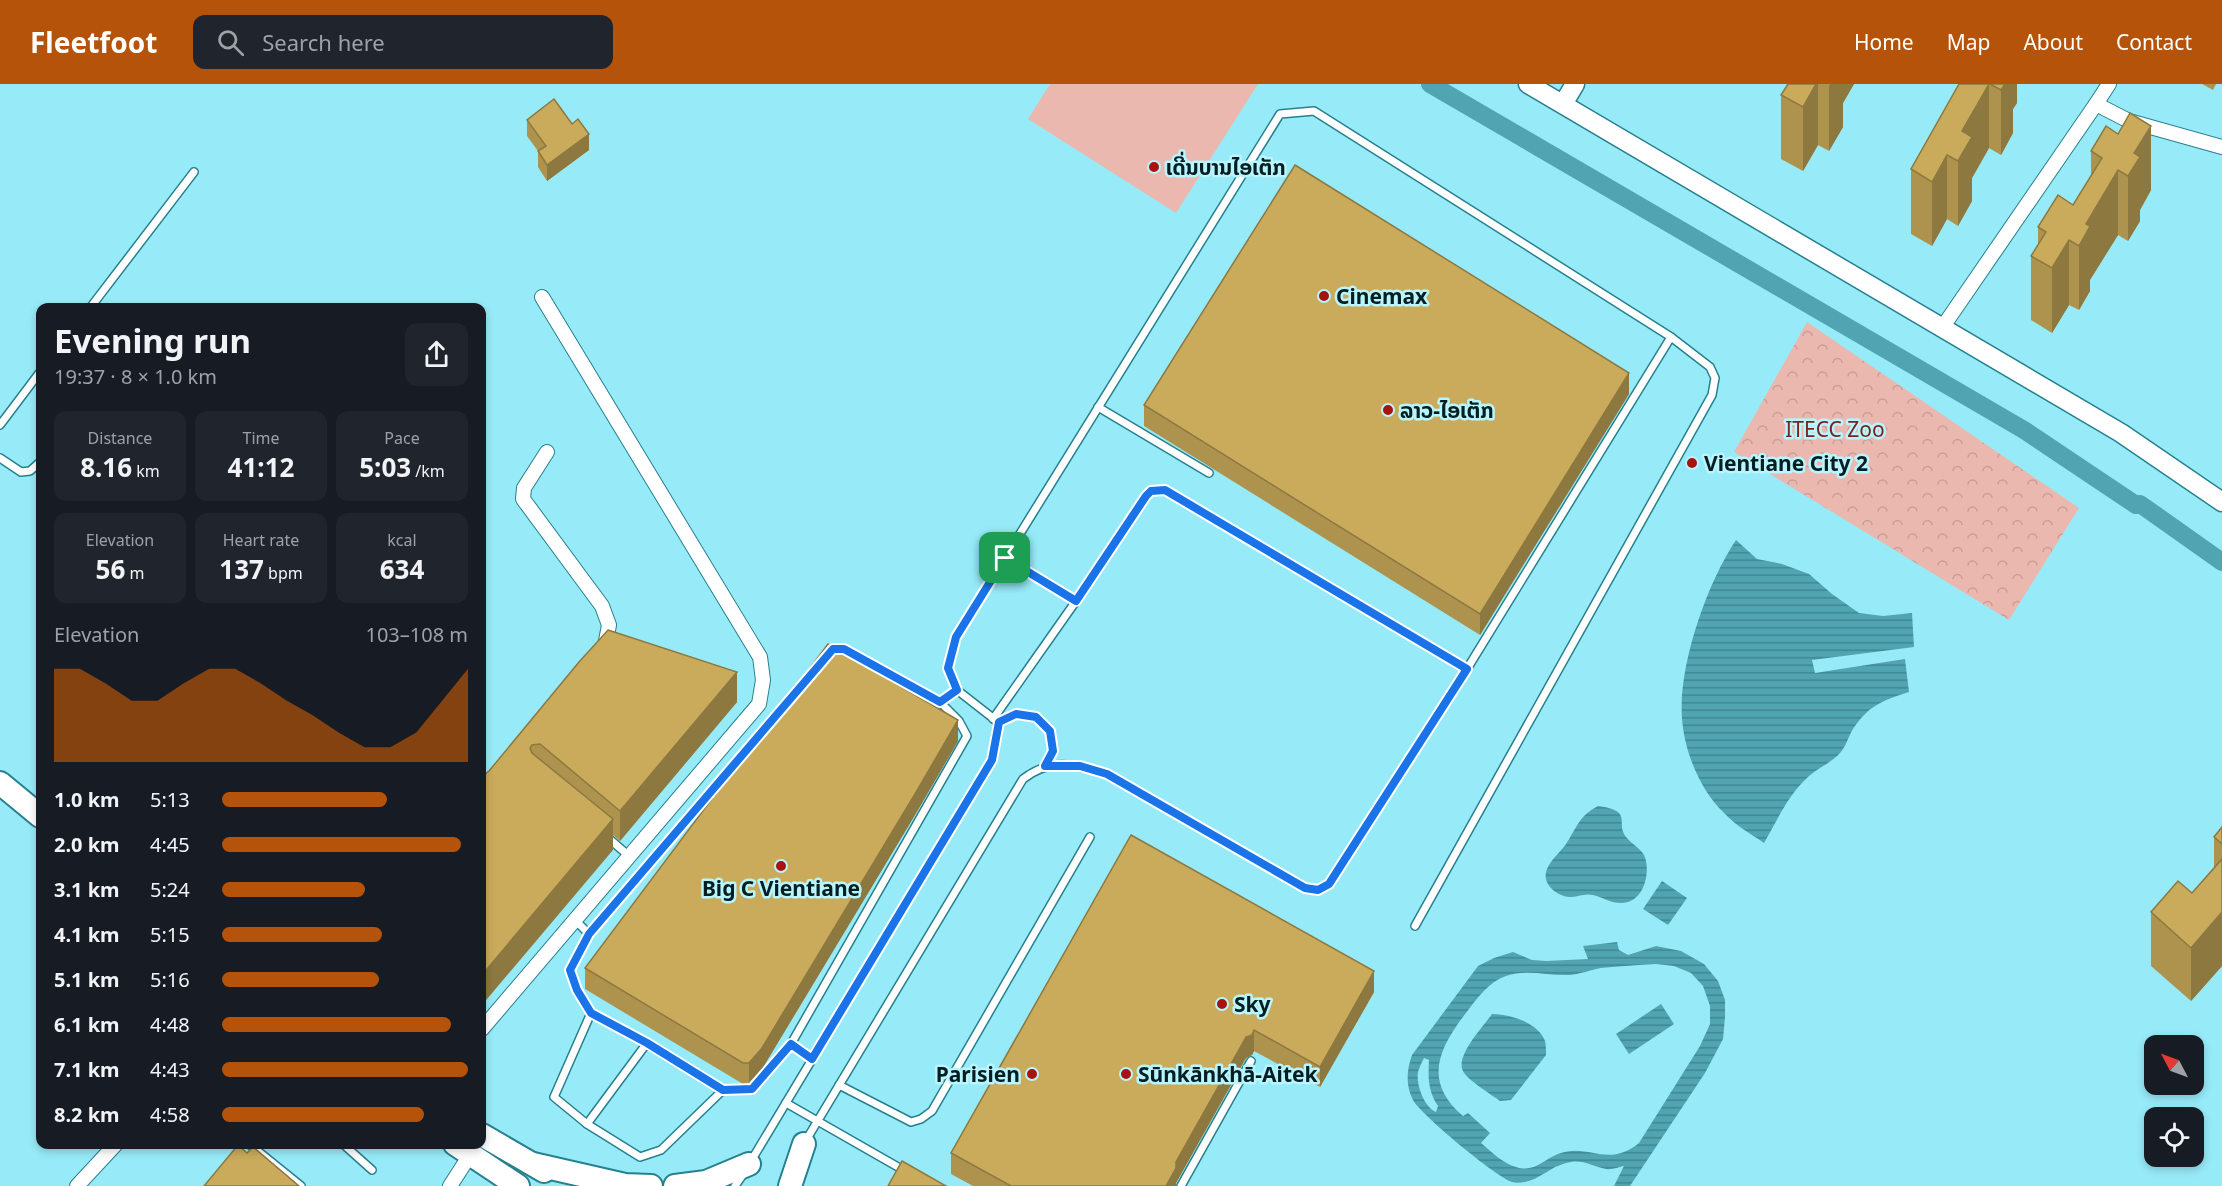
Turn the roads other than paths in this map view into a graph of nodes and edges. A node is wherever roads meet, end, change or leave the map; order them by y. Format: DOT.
graph roads {
  1 [pos="1528,84"];
  2 [pos="1575,84"];
  3 [pos="2109,84"];
  4 [pos="1563,104"];
  5 [pos="2096,104"];
  6 [pos="2222,147"];
  7 [pos="194,172"];
  8 [pos="542,297"];
  9 [pos="94,303"];
  10 [pos="1942,328"];
  11 [pos="1671,337"];
  12 [pos="36,377"];
  13 [pos="1098,407"];
  14 [pos="0,425"];
  15 [pos="547,452"];
  16 [pos="0,458"];
  17 [pos="36,466"];
  18 [pos="1209,473"];
  19 [pos="2222,502"];
  20 [pos="1005,558"];
  21 [pos="1076,601"];
  22 [pos="600,653"];
  23 [pos="1467,669"];
  24 [pos="957,690"];
  25 [pos="940,702"];
  26 [pos="996,720"];
  27 [pos="1045,766"];
  28 [pos="0,783"];
  29 [pos="36,813"];
  30 [pos="595,828"];
  31 [pos="1090,837"];
  32 [pos="629,856"];
  33 [pos="574,920"];
  34 [pos="1415,926"];
  35 [pos="589,934"];
  36 [pos="591,1013"];
  37 [pos="486,1024"];
  38 [pos="647,1043"];
  39 [pos="791,1044"];
  40 [pos="812,1059"];
  41 [pos="1251,1062"];
  42 [pos="839,1085"];
  43 [pos="723,1090"];
  44 [pos="786,1103"];
  45 [pos="817,1122"];
  46 [pos="587,1124"];
  47 [pos="486,1137"];
  48 [pos="804,1144"];
  49 [pos="111,1149"];
  50 [pos="255,1149"];
  51 [pos="349,1149"];
  52 [pos="463,1150"];
  53 [pos="533,1164"];
  54 [pos="749,1164"];
  55 [pos="372,1170"];
  56 [pos="910,1174"];
  57 [pos="787,1182"];
  58 [pos="77,1186"];
  59 [pos="301,1186"];
  60 [pos="450,1186"];
  61 [pos="518,1186"];
  62 [pos="572,1186"];
  63 [pos="651,1186"];
  64 [pos="675,1186"];
  65 [pos="735,1186"];
  66 [pos="1181,1186"];
  1 -- 4 [label="street"];
  2 -- 4 [label="street"];
  3 -- 5 [label="street"];
  4 -- 10 [label="street"];
  5 -- 6 [label="street"];
  5 -- 10 [label="street"];
  7 -- 9 [label="lane"];
  8 -- 32 [label="street"];
  10 -- 19 [label="street"];
  11 -- 13 [label="lane"];
  11 -- 23 [label="lane"];
  11 -- 34 [label="lane"];
  12 -- 14 [label="lane"];
  13 -- 18 [label="lane"];
  13 -- 20 [label="lane"];
  15 -- 22 [label="street"];
  16 -- 17 [label="lane"];
  20 -- 21 [label="lane"];
  20 -- 24 [label="lane"];
  21 -- 23 [label="lane"];
  21 -- 26 [label="lane"];
  23 -- 27 [label="lane"];
  24 -- 25 [label="lane"];
  24 -- 26 [label="lane"];
  25 -- 35 [label="lane"];
  25 -- 39 [label="lane"];
  26 -- 27 [label="lane"];
  26 -- 40 [label="lane"];
  27 -- 42 [label="lane"];
  28 -- 29 [label="main road"];
  30 -- 32 [label="lane"];
  31 -- 42 [label="lane"];
  32 -- 33 [label="street"];
  33 -- 35 [label="lane"];
  33 -- 37 [label="street"];
  35 -- 36 [label="lane"];
  36 -- 38 [label="lane"];
  36 -- 46 [label="lane"];
  38 -- 43 [label="lane"];
  38 -- 46 [label="lane"];
  39 -- 40 [label="lane"];
  39 -- 43 [label="lane"];
  40 -- 44 [label="lane"];
  41 -- 66 [label="lane"];
  42 -- 45 [label="lane"];
  43 -- 46 [label="lane"];
  44 -- 45 [label="lane"];
  44 -- 54 [label="lane"];
  45 -- 48 [label="lane"];
  45 -- 56 [label="lane"];
  47 -- 53 [label="main road"];
  48 -- 57 [label="main road"];
  49 -- 58 [label="street"];
  50 -- 59 [label="lane"];
  51 -- 55 [label="lane"];
  52 -- 60 [label="street"];
  52 -- 61 [label="main road"];
  53 -- 62 [label="main road"];
  53 -- 63 [label="main road"];
  54 -- 64 [label="main road"];
  54 -- 65 [label="lane"];
}
